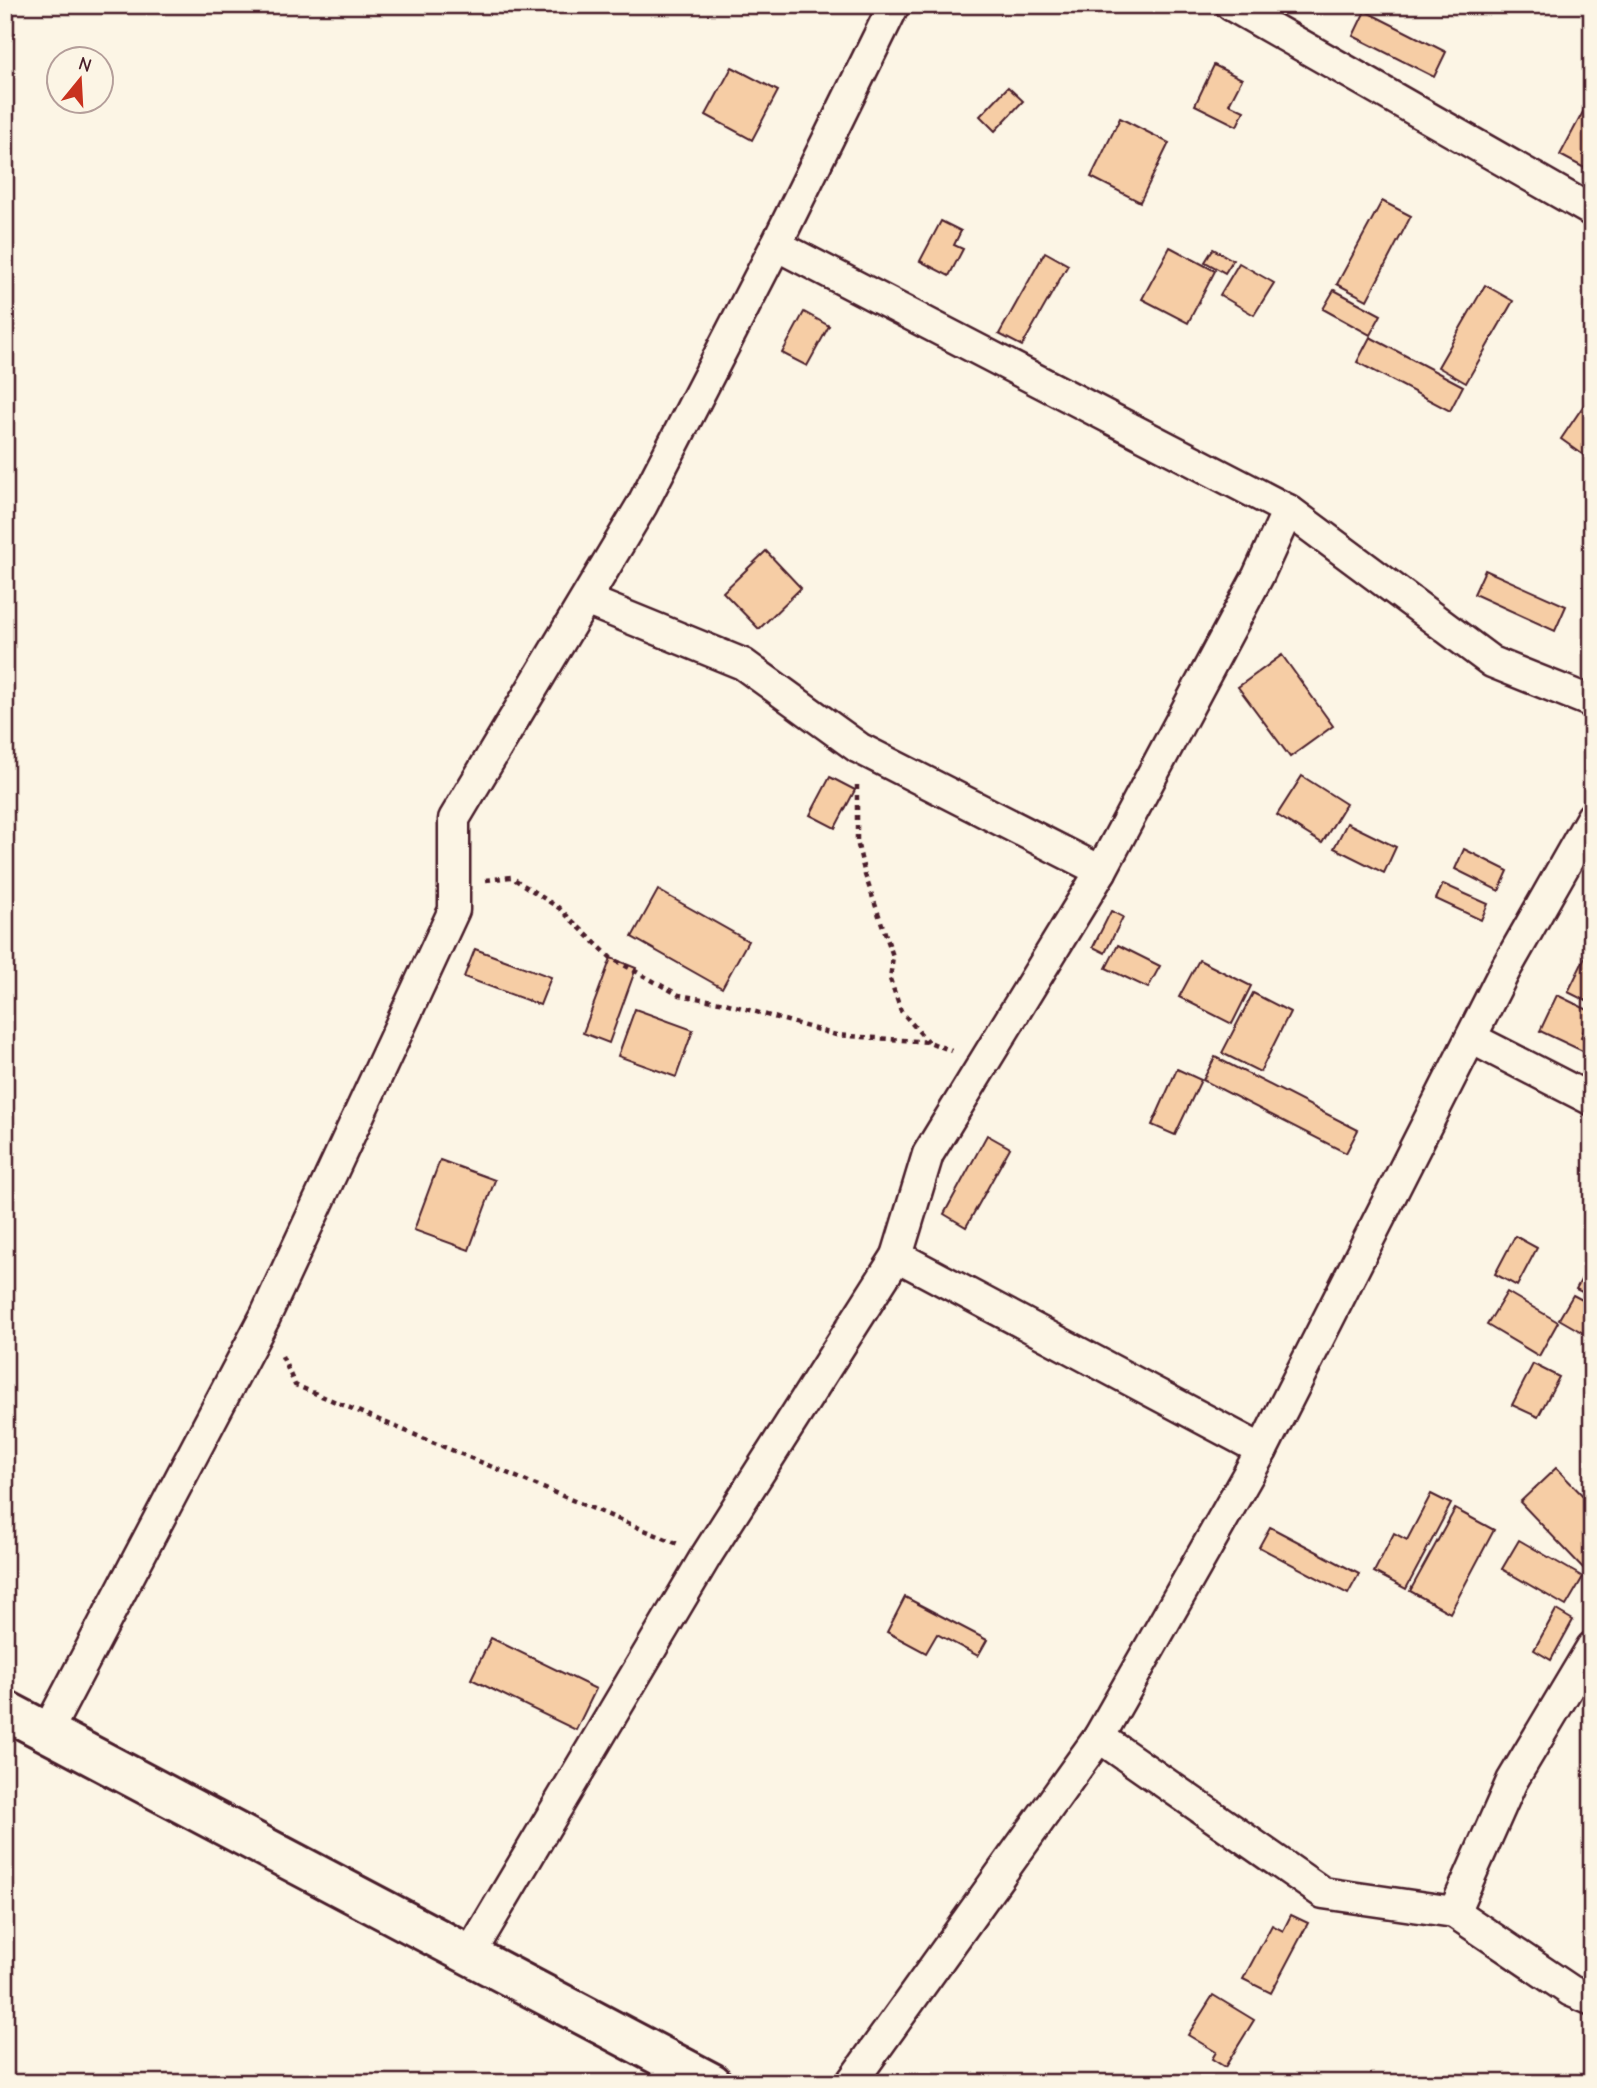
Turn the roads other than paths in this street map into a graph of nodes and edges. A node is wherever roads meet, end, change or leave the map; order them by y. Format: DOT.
graph roads {
  1 [pos="894,5"];
  2 [pos="1231,5"];
  3 [pos="1592,211"];
  4 [pos="776,245"];
  5 [pos="1288,510"];
  6 [pos="586,600"];
  7 [pos="1592,702"];
  8 [pos="1592,817"];
  9 [pos="1101,871"];
  10 [pos="1471,1038"];
  11 [pos="1592,1100"];
  12 [pos="897,1256"];
  13 [pos="1262,1450"];
  14 [pos="1592,1647"];
  15 [pos="5,1710"];
  16 [pos="47,1732"];
  17 [pos="1099,1737"];
  18 [pos="1454,1912"];
  19 [pos="470,1954"];
  20 [pos="1592,2000"];
  21 [pos="712,2083"];
  22 [pos="851,2083"];
  1 -- 4 [label="street"];
  2 -- 3 [label="street"];
  4 -- 5 [label="street"];
  4 -- 6 [label="street"];
  5 -- 7 [label="street"];
  5 -- 9 [label="street"];
  6 -- 9 [label="street"];
  6 -- 16 [label="street"];
  8 -- 10 [label="street"];
  9 -- 12 [label="street"];
  10 -- 11 [label="street"];
  10 -- 13 [label="street"];
  12 -- 13 [label="street"];
  12 -- 19 [label="street"];
  13 -- 17 [label="street"];
  14 -- 18 [label="street"];
  15 -- 16 [label="main road"];
  16 -- 19 [label="main road"];
  17 -- 18 [label="street"];
  17 -- 22 [label="street"];
  18 -- 20 [label="street"];
  19 -- 21 [label="main road"];
}
